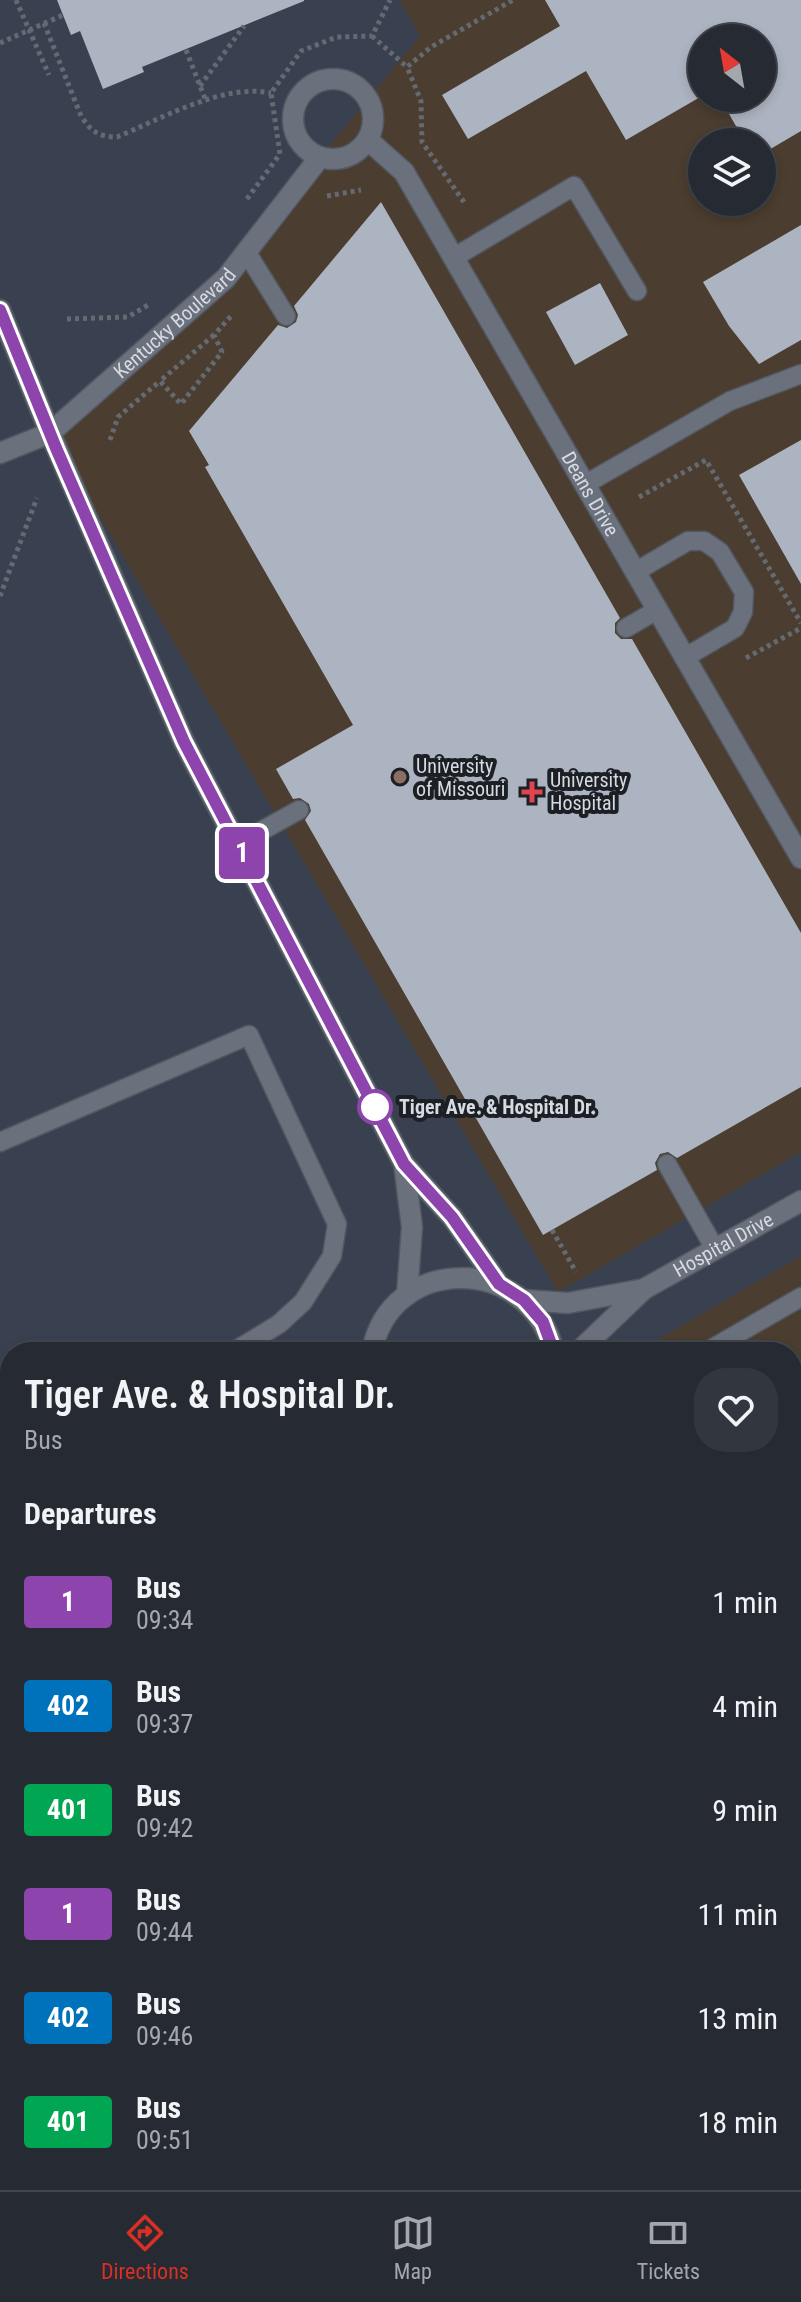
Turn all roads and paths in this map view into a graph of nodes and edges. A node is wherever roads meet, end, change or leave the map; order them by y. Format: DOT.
graph roads {
  1 [pos="16,0"];
  2 [pos="390,0"];
  3 [pos="513,0"];
  4 [pos="63,15"];
  5 [pos="44,23"];
  6 [pos="244,26"];
  7 [pos="29,30"];
  8 [pos="372,36"];
  9 [pos="0,43"];
  10 [pos="186,50"];
  11 [pos="407,67"];
  12 [pos="49,75"];
  13 [pos="200,86"];
  14 [pos="271,93"];
  15 [pos="206,101"];
  16 [pos="368,140"];
  17 [pos="320,157"];
  18 [pos="361,190"];
  19 [pos="321,197"];
  20 [pos="247,199"];
  21 [pos="464,202"];
  22 [pos="247,253"];
  23 [pos="453,258"];
  24 [pos="263,279"];
  25 [pos="637,291"];
  26 [pos="151,303"];
  27 [pos="0,310"];
  28 [pos="286,316"];
  29 [pos="67,319"];
  30 [pos="214,335"];
  31 [pos="801,374"];
  32 [pos="160,381"];
  33 [pos="50,433"];
  34 [pos="110,440"];
  35 [pos="0,453"];
  36 [pos="584,485"];
  37 [pos="37,498"];
  38 [pos="635,572"];
  39 [pos="0,596"];
  40 [pos="657,610"];
  41 [pos="626,628"];
  42 [pos="801,628"];
  43 [pos="684,658"];
  44 [pos="744,659"];
  45 [pos="299,810"];
  46 [pos="238,844"];
  47 [pos="801,858"];
  48 [pos="0,1142"];
  49 [pos="404,1164"];
  50 [pos="667,1164"];
  51 [pos="801,1201"];
  52 [pos="715,1249"];
  53 [pos="499,1284"];
  54 [pos="644,1289"];
  55 [pos="407,1295"];
  56 [pos="801,1297"];
  57 [pos="524,1300"];
  58 [pos="249,1342"];
  59 [pos="375,1342"];
  60 [pos="550,1342"];
  61 [pos="588,1342"];
  62 [pos="723,1342"];
  1 -- 7 [label="path"];
  2 -- 8 [label="path"];
  3 -- 11 [label="path"];
  4 -- 5 [label="path"];
  5 -- 7 [label="path"];
  5 -- 15 [label="path"];
  6 -- 13 [label="path"];
  7 -- 9 [label="path"];
  7 -- 12 [label="path"];
  8 -- 11 [label="path"];
  8 -- 14 [label="path"];
  10 -- 13 [label="path"];
  11 -- 21 [label="path"];
  13 -- 15 [label="path"];
  14 -- 15 [label="path"];
  14 -- 20 [label="path"];
  16 -- 17 [label="street"];
  16 -- 17 [label="street"];
  16 -- 23 [label="street, Deans Drive"];
  17 -- 22 [label="street, Kentucky Boulevard"];
  18 -- 19 [label="path"];
  22 -- 24 [label="lane"];
  22 -- 33 [label="street, Kentucky Boulevard"];
  23 -- 25 [label="lane"];
  23 -- 36 [label="street, Deans Drive"];
  24 -- 28 [label="lane"];
  24 -- 30 [label="path"];
  26 -- 29 [label="path"];
  27 -- 33 [label="street"];
  30 -- 32 [label="path"];
  30 -- 32 [label="path"];
  31 -- 36 [label="lane"];
  32 -- 34 [label="path"];
  33 -- 35 [label="street, Kentucky Boulevard"];
  33 -- 46 [label="street"];
  36 -- 38 [label="street, Deans Drive"];
  37 -- 39 [label="path"];
  38 -- 40 [label="street, Deans Drive"];
  38 -- 43 [label="lane"];
  40 -- 41 [label="lane"];
  40 -- 43 [label="street, Deans Drive"];
  42 -- 44 [label="path"];
  43 -- 47 [label="street, Deans Drive"];
  45 -- 46 [label="lane"];
  46 -- 49 [label="street"];
  48 -- 58 [label="lane"];
  49 -- 53 [label="street"];
  49 -- 55 [label="street"];
  50 -- 52 [label="lane"];
  51 -- 52 [label="street, Hospital Drive"];
  52 -- 54 [label="street, Hospital Drive"];
  53 -- 55 [label="street"];
  53 -- 57 [label="street"];
  54 -- 57 [label="street, Hospital Drive"];
  54 -- 61 [label="street, Hospital Drive"];
  55 -- 59 [label="street"];
  56 -- 62 [label="lane"];
  57 -- 60 [label="street"];
}
